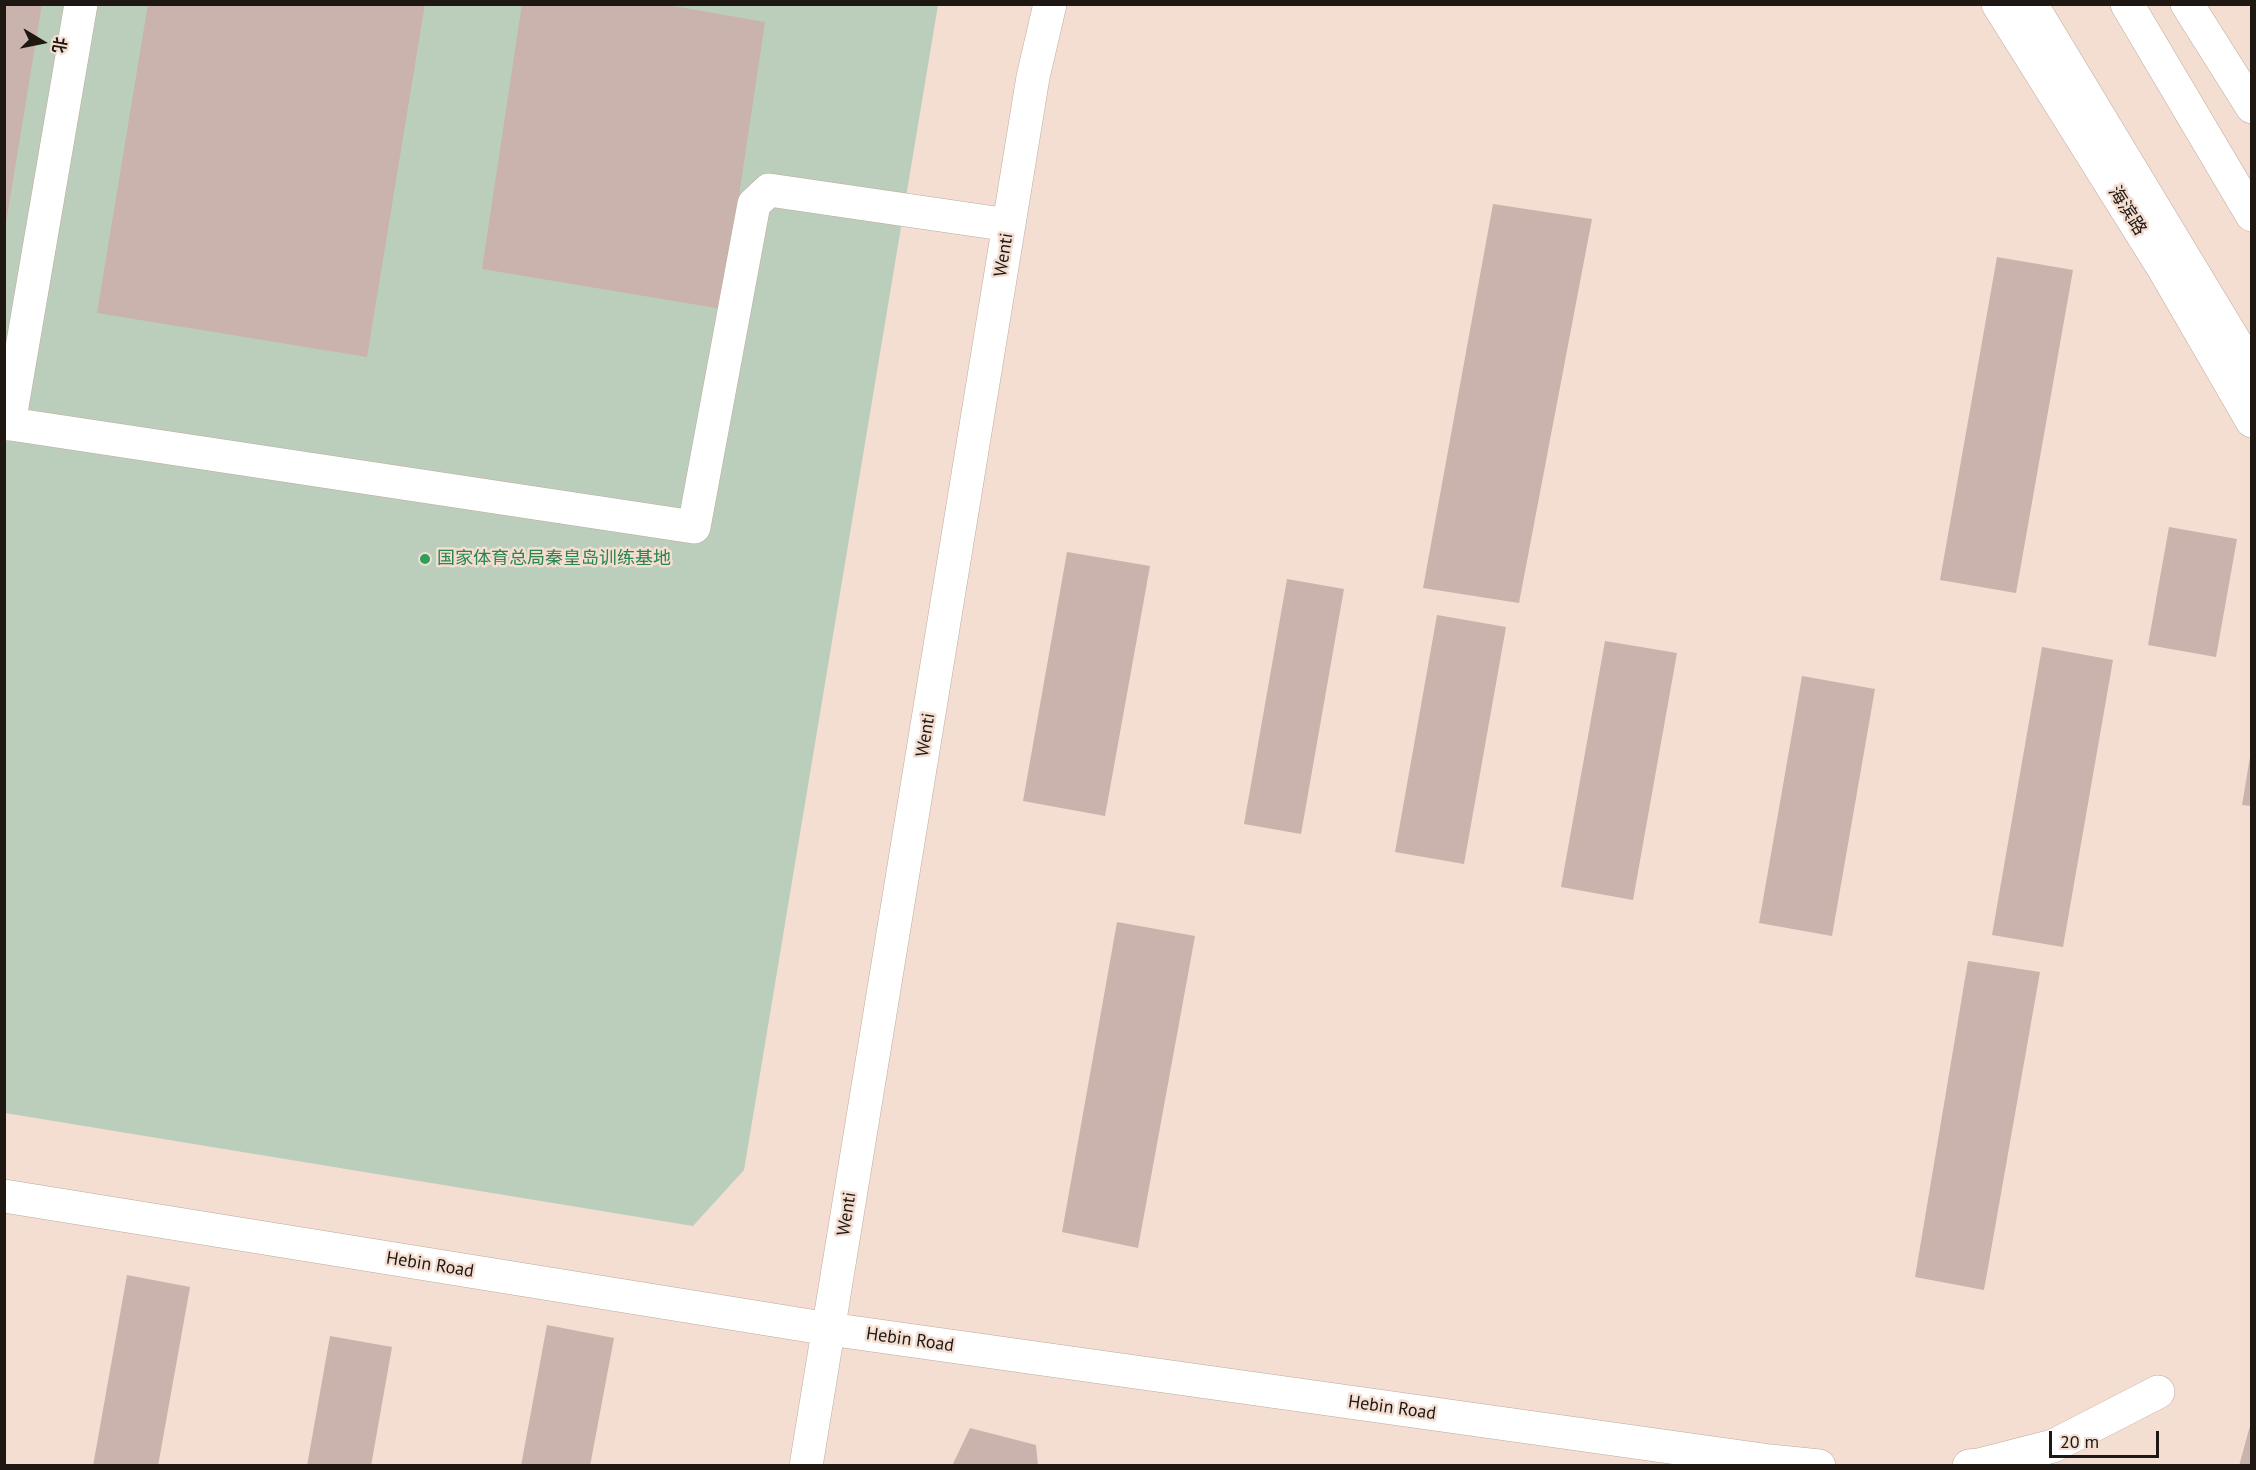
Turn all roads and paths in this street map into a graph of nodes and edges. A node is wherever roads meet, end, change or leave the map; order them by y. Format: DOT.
graph roads {
  1 [pos="81,4"];
  2 [pos="1050,4"];
  3 [pos="1998,4"];
  4 [pos="2031,4"];
  5 [pos="2127,4"];
  6 [pos="2187,4"];
  7 [pos="2252,107"];
  8 [pos="2252,215"];
  9 [pos="1009,225"];
  10 [pos="2252,370"];
  11 [pos="2252,421"];
  12 [pos="7,423"];
  13 [pos="4,1196"];
  14 [pos="829,1329"];
  15 [pos="2157,1392"];
  16 [pos="806,1466"];
  17 [pos="1819,1466"];
  18 [pos="1969,1466"];
  1 -- 12 [label="street"];
  2 -- 9 [label="street, Wenti"];
  3 -- 11 [label="street, 海滨路"];
  4 -- 10 [label="street, 海滨路"];
  5 -- 8 [label="street"];
  6 -- 7 [label="street"];
  9 -- 12 [label="street"];
  9 -- 14 [label="street, Wenti"];
  13 -- 14 [label="street, Hebin Road"];
  14 -- 16 [label="street, Wenti"];
  14 -- 17 [label="street, Hebin Road"];
  15 -- 18 [label="street"];
}
